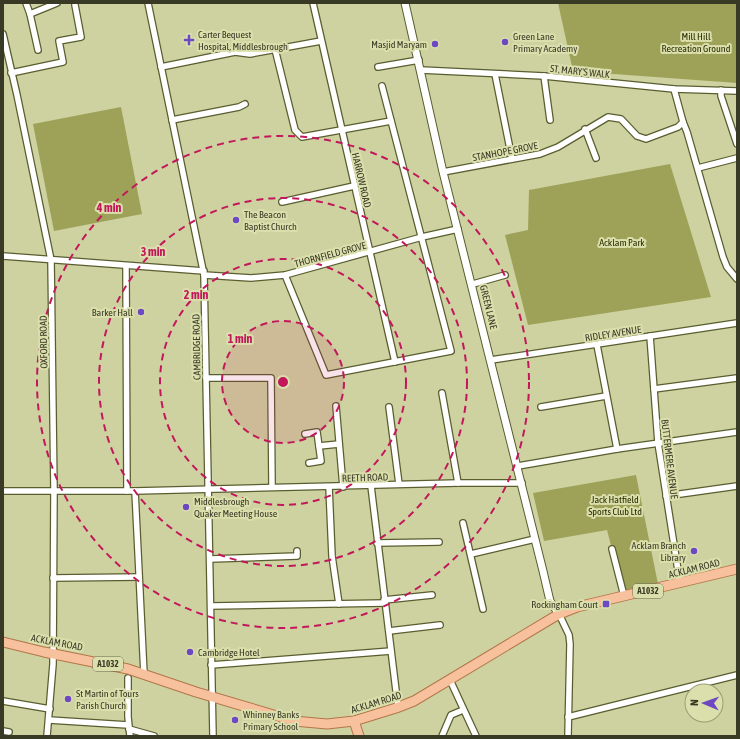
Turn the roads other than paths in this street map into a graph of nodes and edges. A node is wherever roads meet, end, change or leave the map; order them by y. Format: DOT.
graph roads {
  1 [pos="26,3"];
  2 [pos="57,3"];
  3 [pos="148,3"];
  4 [pos="313,3"];
  5 [pos="405,3"];
  6 [pos="75,5"];
  7 [pos="30,14"];
  8 [pos="3,34"];
  9 [pos="321,41"];
  10 [pos="275,49"];
  11 [pos="38,50"];
  12 [pos="419,60"];
  13 [pos="161,67"];
  14 [pos="378,67"];
  15 [pos="421,70"];
  16 [pos="11,72"];
  17 [pos="495,74"];
  18 [pos="544,76"];
  19 [pos="382,86"];
  20 [pos="674,89"];
  21 [pos="721,90"];
  22 [pos="736,90"];
  23 [pos="246,104"];
  24 [pos="172,120"];
  25 [pos="391,120"];
  26 [pos="550,120"];
  27 [pos="683,122"];
  28 [pos="342,129"];
  29 [pos="585,129"];
  30 [pos="737,144"];
  31 [pos="596,158"];
  32 [pos="737,158"];
  33 [pos="512,159"];
  34 [pos="698,168"];
  35 [pos="443,172"];
  36 [pos="354,186"];
  37 [pos="282,202"];
  38 [pos="458,229"];
  39 [pos="422,237"];
  40 [pos="370,252"];
  41 [pos="3,256"];
  42 [pos="51,260"];
  43 [pos="126,266"];
  44 [pos="204,273"];
  45 [pos="285,275"];
  46 [pos="505,275"];
  47 [pos="736,275"];
  48 [pos="473,284"];
  49 [pos="737,324"];
  50 [pos="650,336"];
  51 [pos="597,345"];
  52 [pos="491,360"];
  53 [pos="395,362"];
  54 [pos="206,378"];
  55 [pos="737,378"];
  56 [pos="654,388"];
  57 [pos="442,393"];
  58 [pos="606,396"];
  59 [pos="336,406"];
  60 [pos="388,407"];
  61 [pos="541,407"];
  62 [pos="737,432"];
  63 [pos="305,434"];
  64 [pos="658,442"];
  65 [pos="339,444"];
  66 [pos="319,446"];
  67 [pos="617,449"];
  68 [pos="309,463"];
  69 [pos="518,466"];
  70 [pos="458,483"];
  71 [pos="522,483"];
  72 [pos="399,484"];
  73 [pos="343,486"];
  74 [pos="371,486"];
  75 [pos="737,486"];
  76 [pos="272,487"];
  77 [pos="329,487"];
  78 [pos="208,489"];
  79 [pos="3,491"];
  80 [pos="54,491"];
  81 [pos="127,491"];
  82 [pos="135,491"];
  83 [pos="666,496"];
  84 [pos="463,523"];
  85 [pos="535,539"];
  86 [pos="439,542"];
  87 [pos="377,544"];
  88 [pos="612,549"];
  89 [pos="297,551"];
  90 [pos="471,554"];
  91 [pos="210,559"];
  92 [pos="737,569"];
  93 [pos="139,577"];
  94 [pos="54,578"];
  95 [pos="680,583"];
  96 [pos="432,595"];
  97 [pos="624,596"];
  98 [pos="384,602"];
  99 [pos="339,604"];
  100 [pos="210,606"];
  101 [pos="483,609"];
  102 [pos="559,614"];
  103 [pos="440,625"];
  104 [pos="389,631"];
  105 [pos="3,642"];
  106 [pos="391,651"];
  107 [pos="53,654"];
  108 [pos="211,665"];
  109 [pos="144,674"];
  110 [pos="737,675"];
  111 [pos="450,680"];
  112 [pos="127,681"];
  113 [pos="212,696"];
  114 [pos="3,701"];
  115 [pos="398,707"];
  116 [pos="50,709"];
  117 [pos="463,710"];
  118 [pos="568,717"];
  119 [pos="49,720"];
  120 [pos="354,721"];
  121 [pos="129,727"];
  122 [pos="3,730"];
  123 [pos="9,732"];
  124 [pos="46,736"];
  125 [pos="130,736"];
  126 [pos="154,736"];
  127 [pos="213,736"];
  128 [pos="358,736"];
  129 [pos="442,736"];
  130 [pos="476,736"];
  131 [pos="568,736"];
  1 -- 7 [label="street"];
  2 -- 7 [label="street"];
  3 -- 13 [label="street, CAMBRIDGE ROAD"];
  4 -- 9 [label="street, HARROW ROAD"];
  5 -- 12 [label="street, GREEN LANE"];
  6 -- 16 [label="street"];
  7 -- 11 [label="street"];
  8 -- 16 [label="street, OXFORD ROAD"];
  9 -- 10 [label="street"];
  9 -- 28 [label="street, HARROW ROAD"];
  10 -- 13 [label="street"];
  10 -- 28 [label="street"];
  12 -- 14 [label="street"];
  12 -- 15 [label="street, GREEN LANE"];
  13 -- 24 [label="street, CAMBRIDGE ROAD"];
  15 -- 17 [label="street, ST. MARY'S WALK"];
  15 -- 35 [label="street, GREEN LANE"];
  16 -- 42 [label="street, OXFORD ROAD"];
  17 -- 18 [label="street, ST. MARY'S WALK"];
  17 -- 33 [label="street"];
  18 -- 20 [label="street, ST. MARY'S WALK"];
  18 -- 26 [label="street"];
  19 -- 25 [label="street"];
  20 -- 21 [label="street, ST. MARY'S WALK"];
  20 -- 27 [label="street"];
  21 -- 22 [label="street, ST. MARY'S WALK"];
  21 -- 30 [label="street"];
  23 -- 24 [label="street"];
  24 -- 44 [label="street, CAMBRIDGE ROAD"];
  25 -- 28 [label="street"];
  25 -- 39 [label="street"];
  27 -- 29 [label="street, STANHOPE GROVE"];
  27 -- 34 [label="street"];
  28 -- 36 [label="street, HARROW ROAD"];
  29 -- 31 [label="street"];
  29 -- 33 [label="street, STANHOPE GROVE"];
  32 -- 34 [label="street"];
  33 -- 35 [label="street, STANHOPE GROVE"];
  34 -- 47 [label="street"];
  35 -- 38 [label="street, GREEN LANE"];
  36 -- 37 [label="street"];
  36 -- 40 [label="street, HARROW ROAD"];
  38 -- 39 [label="street, THORNFIELD GROVE"];
  38 -- 48 [label="street, GREEN LANE"];
  39 -- 40 [label="street, THORNFIELD GROVE"];
  39 -- 53 [label="street"];
  40 -- 45 [label="street, THORNFIELD GROVE"];
  40 -- 53 [label="street, HARROW ROAD"];
  41 -- 42 [label="street, THORNFIELD GROVE"];
  42 -- 43 [label="street, THORNFIELD GROVE"];
  42 -- 80 [label="street, OXFORD ROAD"];
  43 -- 44 [label="street, THORNFIELD GROVE"];
  43 -- 81 [label="street"];
  44 -- 45 [label="street, THORNFIELD GROVE"];
  44 -- 54 [label="street, CAMBRIDGE ROAD"];
  45 -- 53 [label="street"];
  46 -- 48 [label="street"];
  48 -- 52 [label="street, GREEN LANE"];
  49 -- 50 [label="street, RIDLEY AVENUE"];
  50 -- 51 [label="street, RIDLEY AVENUE"];
  50 -- 56 [label="street, BUTTERMERE AVENUE"];
  51 -- 52 [label="street, RIDLEY AVENUE"];
  51 -- 58 [label="street"];
  52 -- 69 [label="street, GREEN LANE"];
  54 -- 76 [label="street"];
  54 -- 78 [label="street, CAMBRIDGE ROAD"];
  55 -- 56 [label="street"];
  56 -- 64 [label="street, BUTTERMERE AVENUE"];
  57 -- 70 [label="street"];
  58 -- 61 [label="street"];
  58 -- 67 [label="street"];
  59 -- 65 [label="street"];
  60 -- 72 [label="street"];
  62 -- 64 [label="street"];
  63 -- 66 [label="street"];
  64 -- 67 [label="street"];
  64 -- 83 [label="street, BUTTERMERE AVENUE"];
  65 -- 66 [label="street"];
  65 -- 73 [label="street"];
  66 -- 68 [label="street"];
  67 -- 69 [label="street"];
  69 -- 71 [label="street, GREEN LANE"];
  70 -- 71 [label="street, REETH ROAD"];
  70 -- 72 [label="street, REETH ROAD"];
  71 -- 85 [label="street, GREEN LANE"];
  72 -- 74 [label="street, REETH ROAD"];
  73 -- 74 [label="street, REETH ROAD"];
  73 -- 77 [label="street, REETH ROAD"];
  74 -- 87 [label="street"];
  75 -- 83 [label="street"];
  76 -- 77 [label="street, REETH ROAD"];
  76 -- 78 [label="street, REETH ROAD"];
  77 -- 99 [label="street"];
  78 -- 82 [label="street, REETH ROAD"];
  78 -- 91 [label="street, CAMBRIDGE ROAD"];
  79 -- 80 [label="street, REETH ROAD"];
  80 -- 81 [label="street, REETH ROAD"];
  80 -- 94 [label="street, OXFORD ROAD"];
  81 -- 82 [label="street, REETH ROAD"];
  82 -- 93 [label="street"];
  83 -- 95 [label="street, BUTTERMERE AVENUE"];
  84 -- 90 [label="street"];
  85 -- 90 [label="street"];
  85 -- 102 [label="street, GREEN LANE"];
  86 -- 87 [label="street"];
  87 -- 98 [label="street"];
  88 -- 97 [label="street"];
  89 -- 91 [label="street"];
  90 -- 101 [label="street"];
  91 -- 100 [label="street, CAMBRIDGE ROAD"];
  92 -- 95 [label="main road, ACKLAM ROAD / A1032"];
  93 -- 94 [label="street"];
  93 -- 109 [label="street"];
  94 -- 107 [label="street, OXFORD ROAD"];
  95 -- 97 [label="main road, ACKLAM ROAD / A1032"];
  96 -- 98 [label="street"];
  97 -- 102 [label="main road, ACKLAM ROAD / A1032"];
  98 -- 99 [label="street"];
  98 -- 104 [label="street"];
  99 -- 100 [label="street"];
  100 -- 108 [label="street, CAMBRIDGE ROAD"];
  102 -- 111 [label="main road, ACKLAM ROAD / A1032"];
  102 -- 118 [label="street"];
  103 -- 104 [label="street"];
  104 -- 106 [label="street"];
  105 -- 107 [label="main road, ACKLAM ROAD / A1032"];
  106 -- 108 [label="street"];
  106 -- 115 [label="street"];
  107 -- 109 [label="main road, ACKLAM ROAD / A1032"];
  107 -- 116 [label="street, OXFORD ROAD"];
  108 -- 113 [label="street, CAMBRIDGE ROAD"];
  109 -- 113 [label="main road, ACKLAM ROAD / A1032"];
  110 -- 118 [label="street"];
  111 -- 115 [label="main road, ACKLAM ROAD / A1032"];
  111 -- 117 [label="street"];
  112 -- 121 [label="street"];
  113 -- 120 [label="main road, ACKLAM ROAD / A1032"];
  113 -- 127 [label="street, CAMBRIDGE ROAD"];
  114 -- 116 [label="street"];
  115 -- 120 [label="main road, ACKLAM ROAD / A1032"];
  116 -- 119 [label="street, OXFORD ROAD"];
  117 -- 129 [label="street"];
  117 -- 130 [label="street"];
  118 -- 131 [label="street"];
  119 -- 121 [label="street"];
  119 -- 124 [label="street, OXFORD ROAD"];
  120 -- 128 [label="main road"];
  121 -- 125 [label="street"];
  121 -- 126 [label="street"];
  122 -- 123 [label="street"];
}
